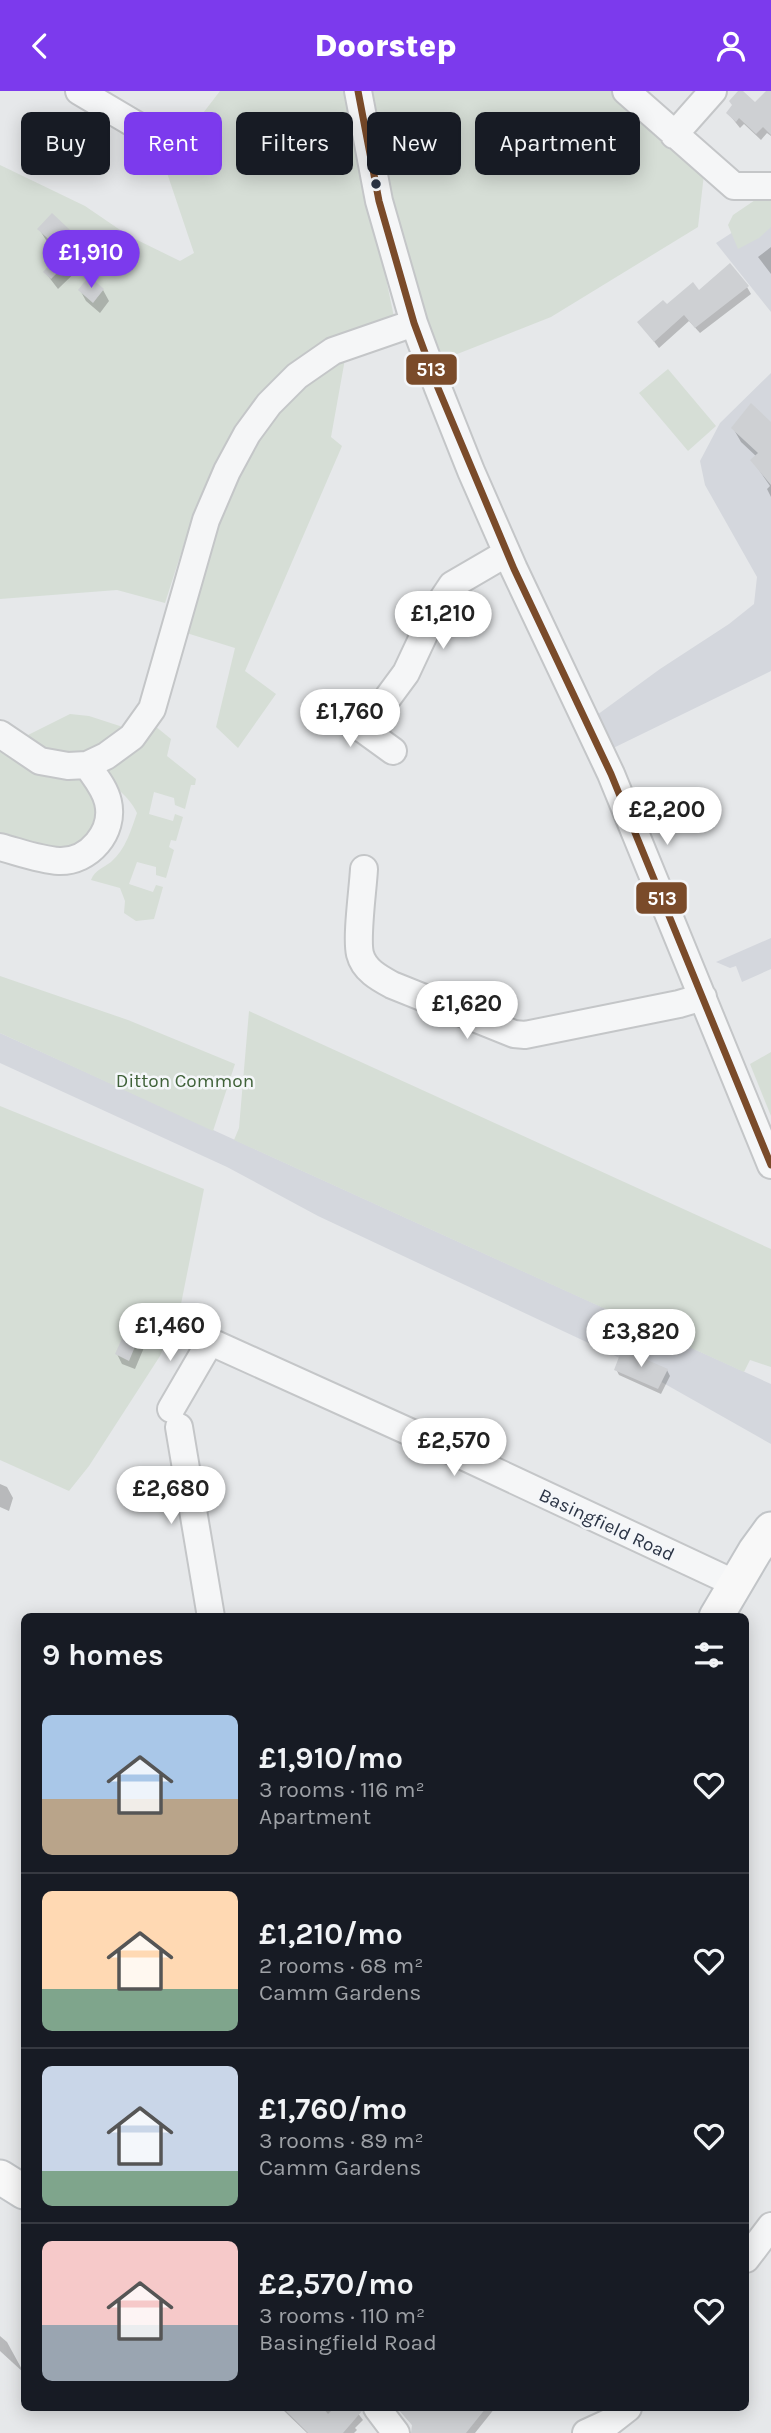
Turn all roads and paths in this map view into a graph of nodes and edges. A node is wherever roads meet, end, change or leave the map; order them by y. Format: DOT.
graph roads {
  1 [pos="79,91"];
  2 [pos="358,91"];
  3 [pos="626,91"];
  4 [pos="713,91"];
  5 [pos="124,117"];
  6 [pos="674,135"];
  7 [pos="771,186"];
  8 [pos="414,323"];
  9 [pos="507,553"];
  10 [pos="329,712"];
  11 [pos="364,730"];
  12 [pos="0,734"];
  13 [pos="393,751"];
  14 [pos="87,765"];
  15 [pos="0,848"];
  16 [pos="364,869"];
  17 [pos="703,997"];
  18 [pos="771,1165"];
  19 [pos="771,1529"];
  20 [pos="736,1584"];
  21 [pos="210,1613"];
  22 [pos="718,1613"];
  23 [pos="0,2177"];
  24 [pos="21,2190"];
  25 [pos="771,2226"];
  26 [pos="749,2255"];
  27 [pos="379,2411"];
  28 [pos="624,2411"];
  29 [pos="593,2432"];
  30 [pos="396,2433"];
  1 -- 5 [label="street"];
  2 -- 8 [label="street"];
  3 -- 6 [label="street"];
  4 -- 6 [label="street"];
  6 -- 7 [label="street"];
  8 -- 9 [label="street"];
  8 -- 14 [label="street"];
  9 -- 11 [label="street"];
  9 -- 17 [label="street"];
  10 -- 11 [label="street"];
  11 -- 13 [label="street"];
  12 -- 14 [label="street"];
  14 -- 15 [label="street"];
  16 -- 17 [label="street"];
  17 -- 18 [label="street"];
  19 -- 20 [label="main road"];
  20 -- 21 [label="street, Basingfield Road"];
  20 -- 22 [label="main road"];
  23 -- 24 [label="main road"];
  25 -- 26 [label="street"];
  27 -- 30 [label="street"];
  28 -- 29 [label="street"];
}
